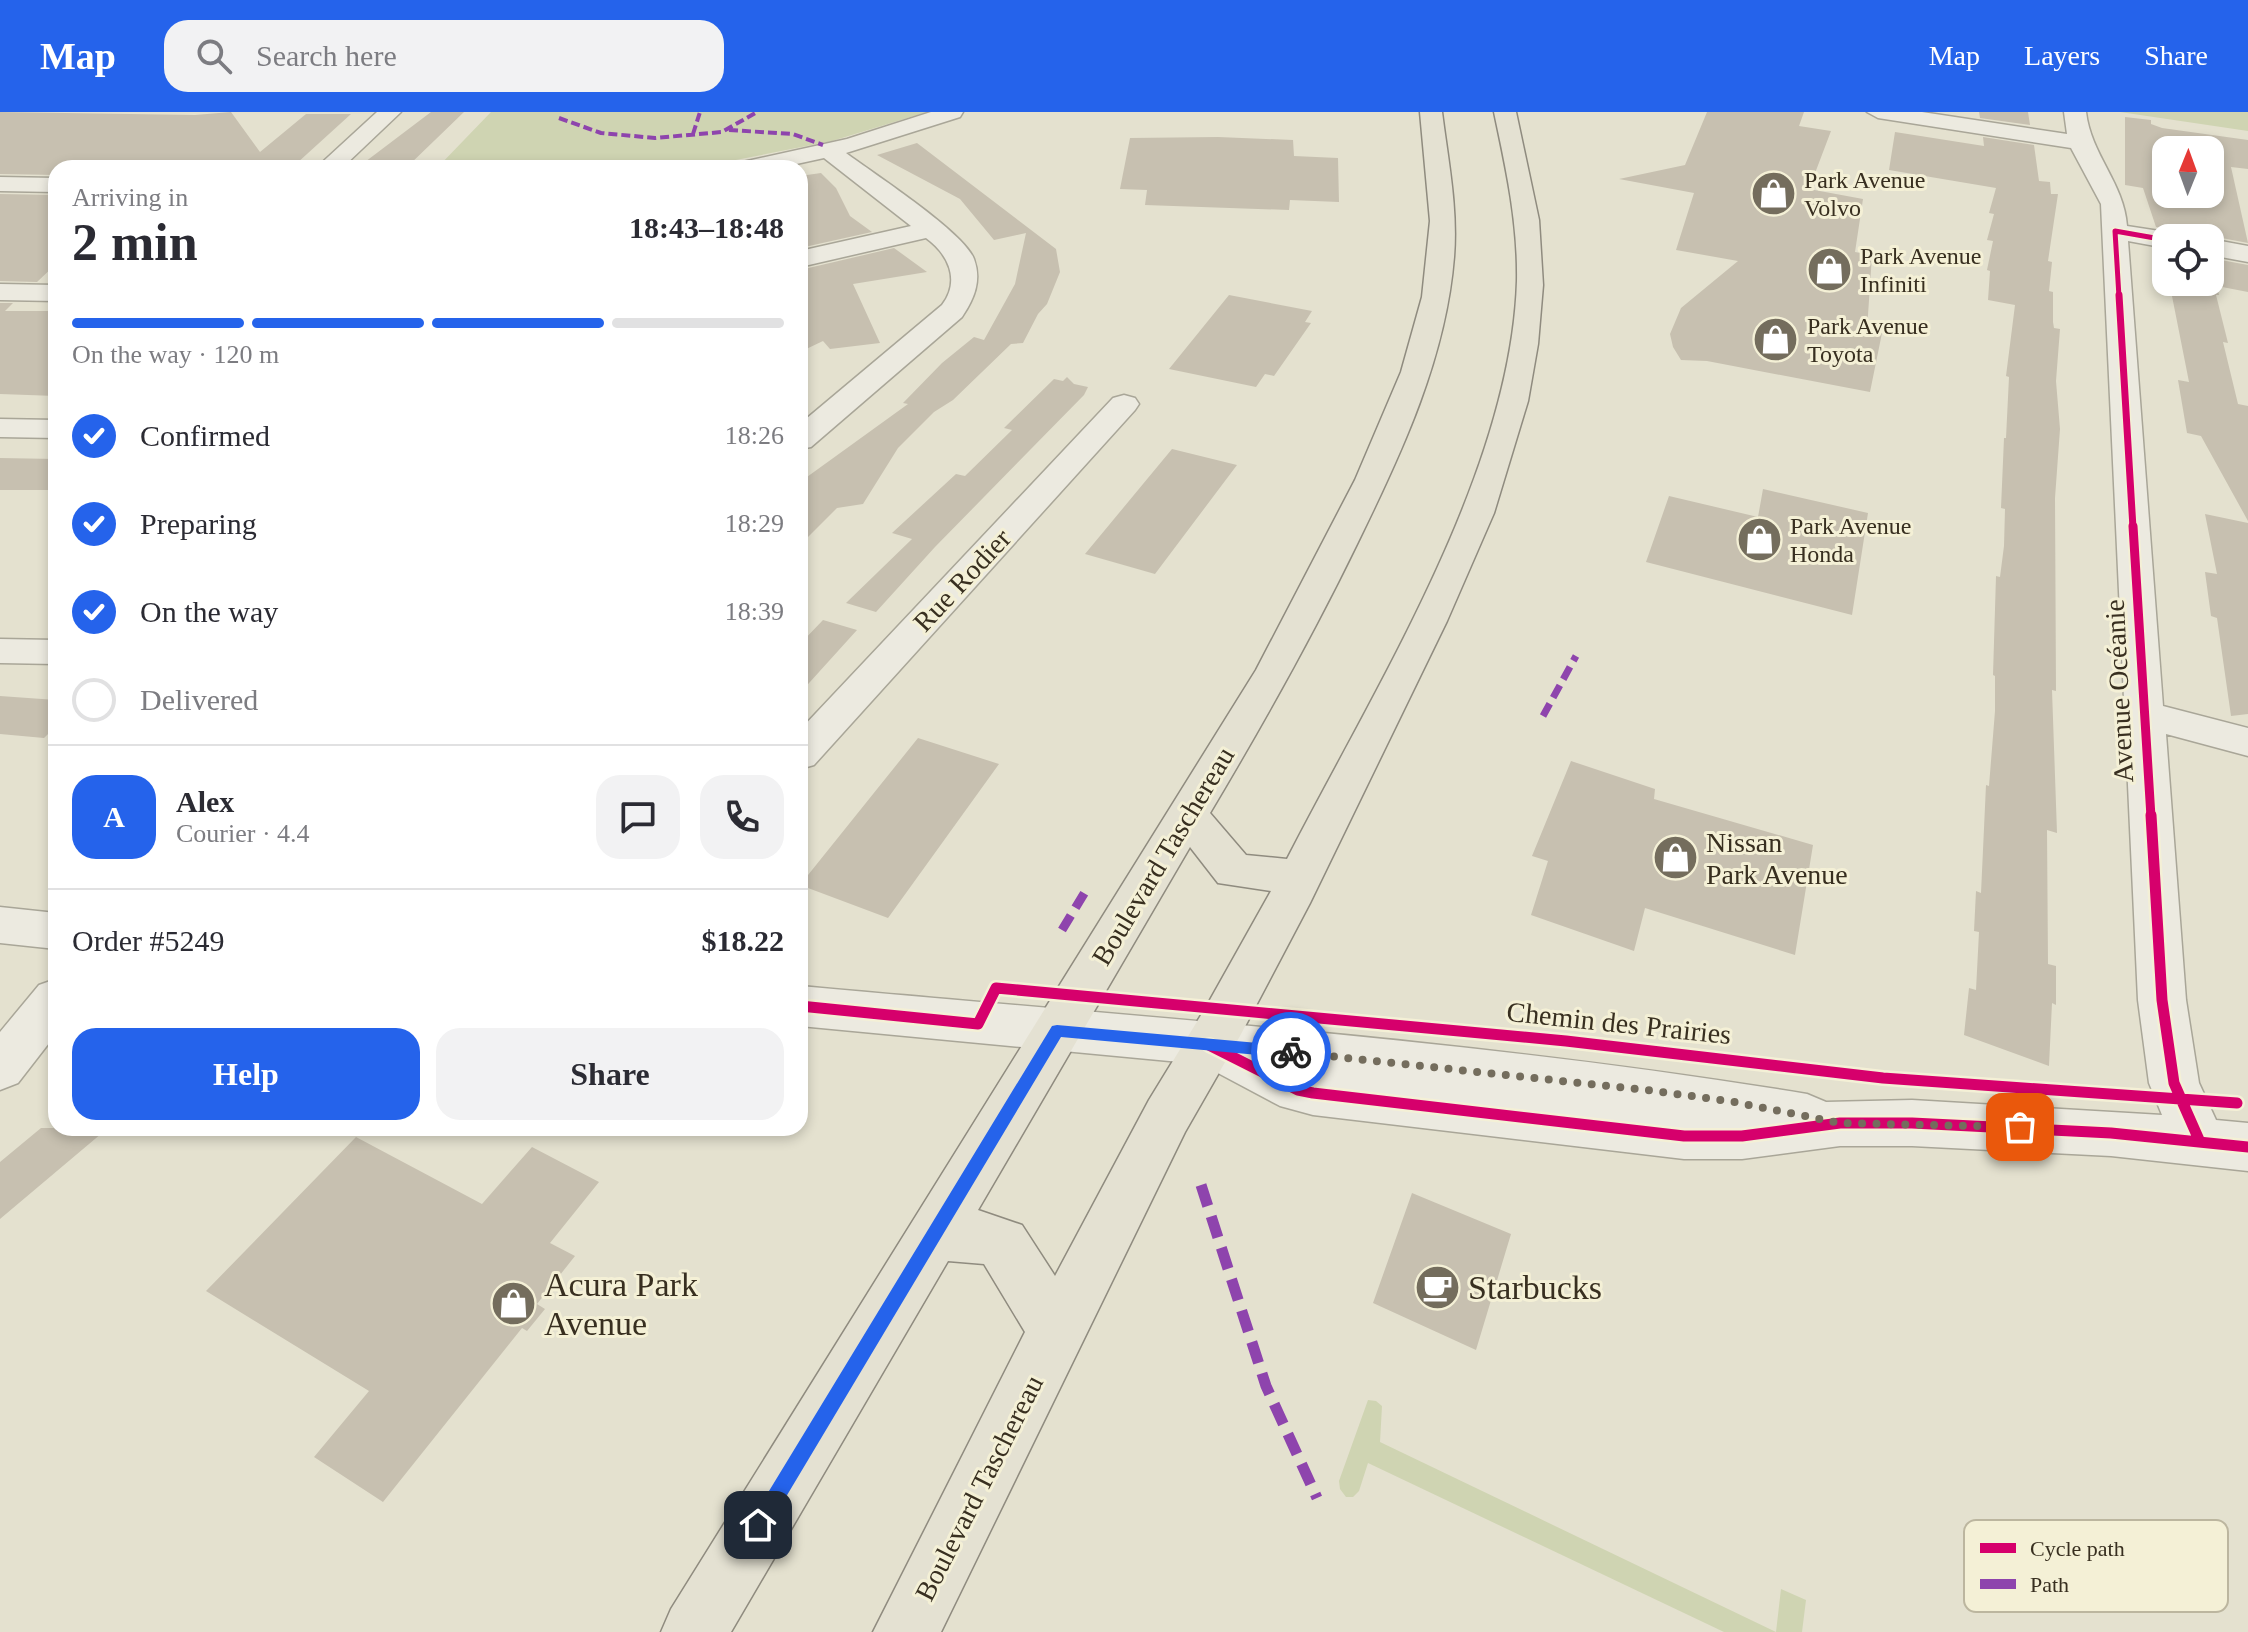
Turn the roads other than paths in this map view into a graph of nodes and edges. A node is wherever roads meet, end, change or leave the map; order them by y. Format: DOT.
graph roads {
  1 [pos="390,112"];
  2 [pos="952,112"];
  3 [pos="1431,112"];
  4 [pos="1505,112"];
  5 [pos="1878,112"];
  6 [pos="2075,112"];
  7 [pos="2078,142"];
  8 [pos="829,151"];
  9 [pos="337,160"];
  10 [pos="785,160"];
  11 [pos="0,184"];
  12 [pos="48,185"];
  13 [pos="931,229"];
  14 [pos="2115,231"];
  15 [pos="2152,238"];
  16 [pos="2224,250"];
  17 [pos="2248,254"];
  18 [pos="808,257"];
  19 [pos="0,292"];
  20 [pos="48,293"];
  21 [pos="821,391"];
  22 [pos="849,399"];
  23 [pos="1124,404"];
  24 [pos="0,428"];
  25 [pos="48,429"];
  26 [pos="808,433"];
  27 [pos="0,651"];
  28 [pos="48,652"];
  29 [pos="2145,715"];
  30 [pos="2248,742"];
  31 [pos="808,746"];
  32 [pos="1188,815"];
  33 [pos="1299,877"];
  34 [pos="0,925"];
  35 [pos="48,930"];
  36 [pos="808,1007"];
  37 [pos="48,1009"];
  38 [pos="1057,1031"];
  39 [pos="1209,1045"];
  40 [pos="0,1068"];
  41 [pos="2224,1144"];
  42 [pos="932,1235"];
  43 [pos="1058,1333"];
  44 [pos="694,1632"];
  45 [pos="906,1632"];
  1 -- 9 [label="street"];
  2 -- 8 [label="street"];
  3 -- 32 [label="main road, Boulevard Taschereau"];
  4 -- 33 [label="main road, Boulevard Taschereau"];
  5 -- 7 [label="street"];
  6 -- 7 [label="street, Avenue Océanie"];
  7 -- 14 [label="street, Avenue Océanie"];
  8 -- 10 [label="street"];
  8 -- 13 [label="street"];
  11 -- 12 [label="street"];
  13 -- 18 [label="street"];
  13 -- 22 [label="street"];
  14 -- 15 [label="street"];
  14 -- 29 [label="street, Avenue Océanie"];
  16 -- 17 [label="street"];
  19 -- 20 [label="street"];
  21 -- 22 [label="street"];
  22 -- 26 [label="street"];
  23 -- 31 [label="street, Rue Rodier"];
  24 -- 25 [label="street"];
  27 -- 28 [label="street"];
  29 -- 30 [label="street"];
  29 -- 41 [label="street, Avenue Océanie"];
  32 -- 33 [label="main road"];
  32 -- 38 [label="main road, Boulevard Taschereau"];
  33 -- 39 [label="main road, Boulevard Taschereau"];
  34 -- 35 [label="street"];
  36 -- 38 [label="street"];
  37 -- 40 [label="street"];
  38 -- 39 [label="street"];
  38 -- 42 [label="main road, Boulevard Taschereau"];
  39 -- 41 [label="street"];
  39 -- 43 [label="main road, Boulevard Taschereau"];
  42 -- 43 [label="main road"];
  42 -- 44 [label="main road, Boulevard Taschereau"];
  43 -- 45 [label="main road, Boulevard Taschereau"];
}
